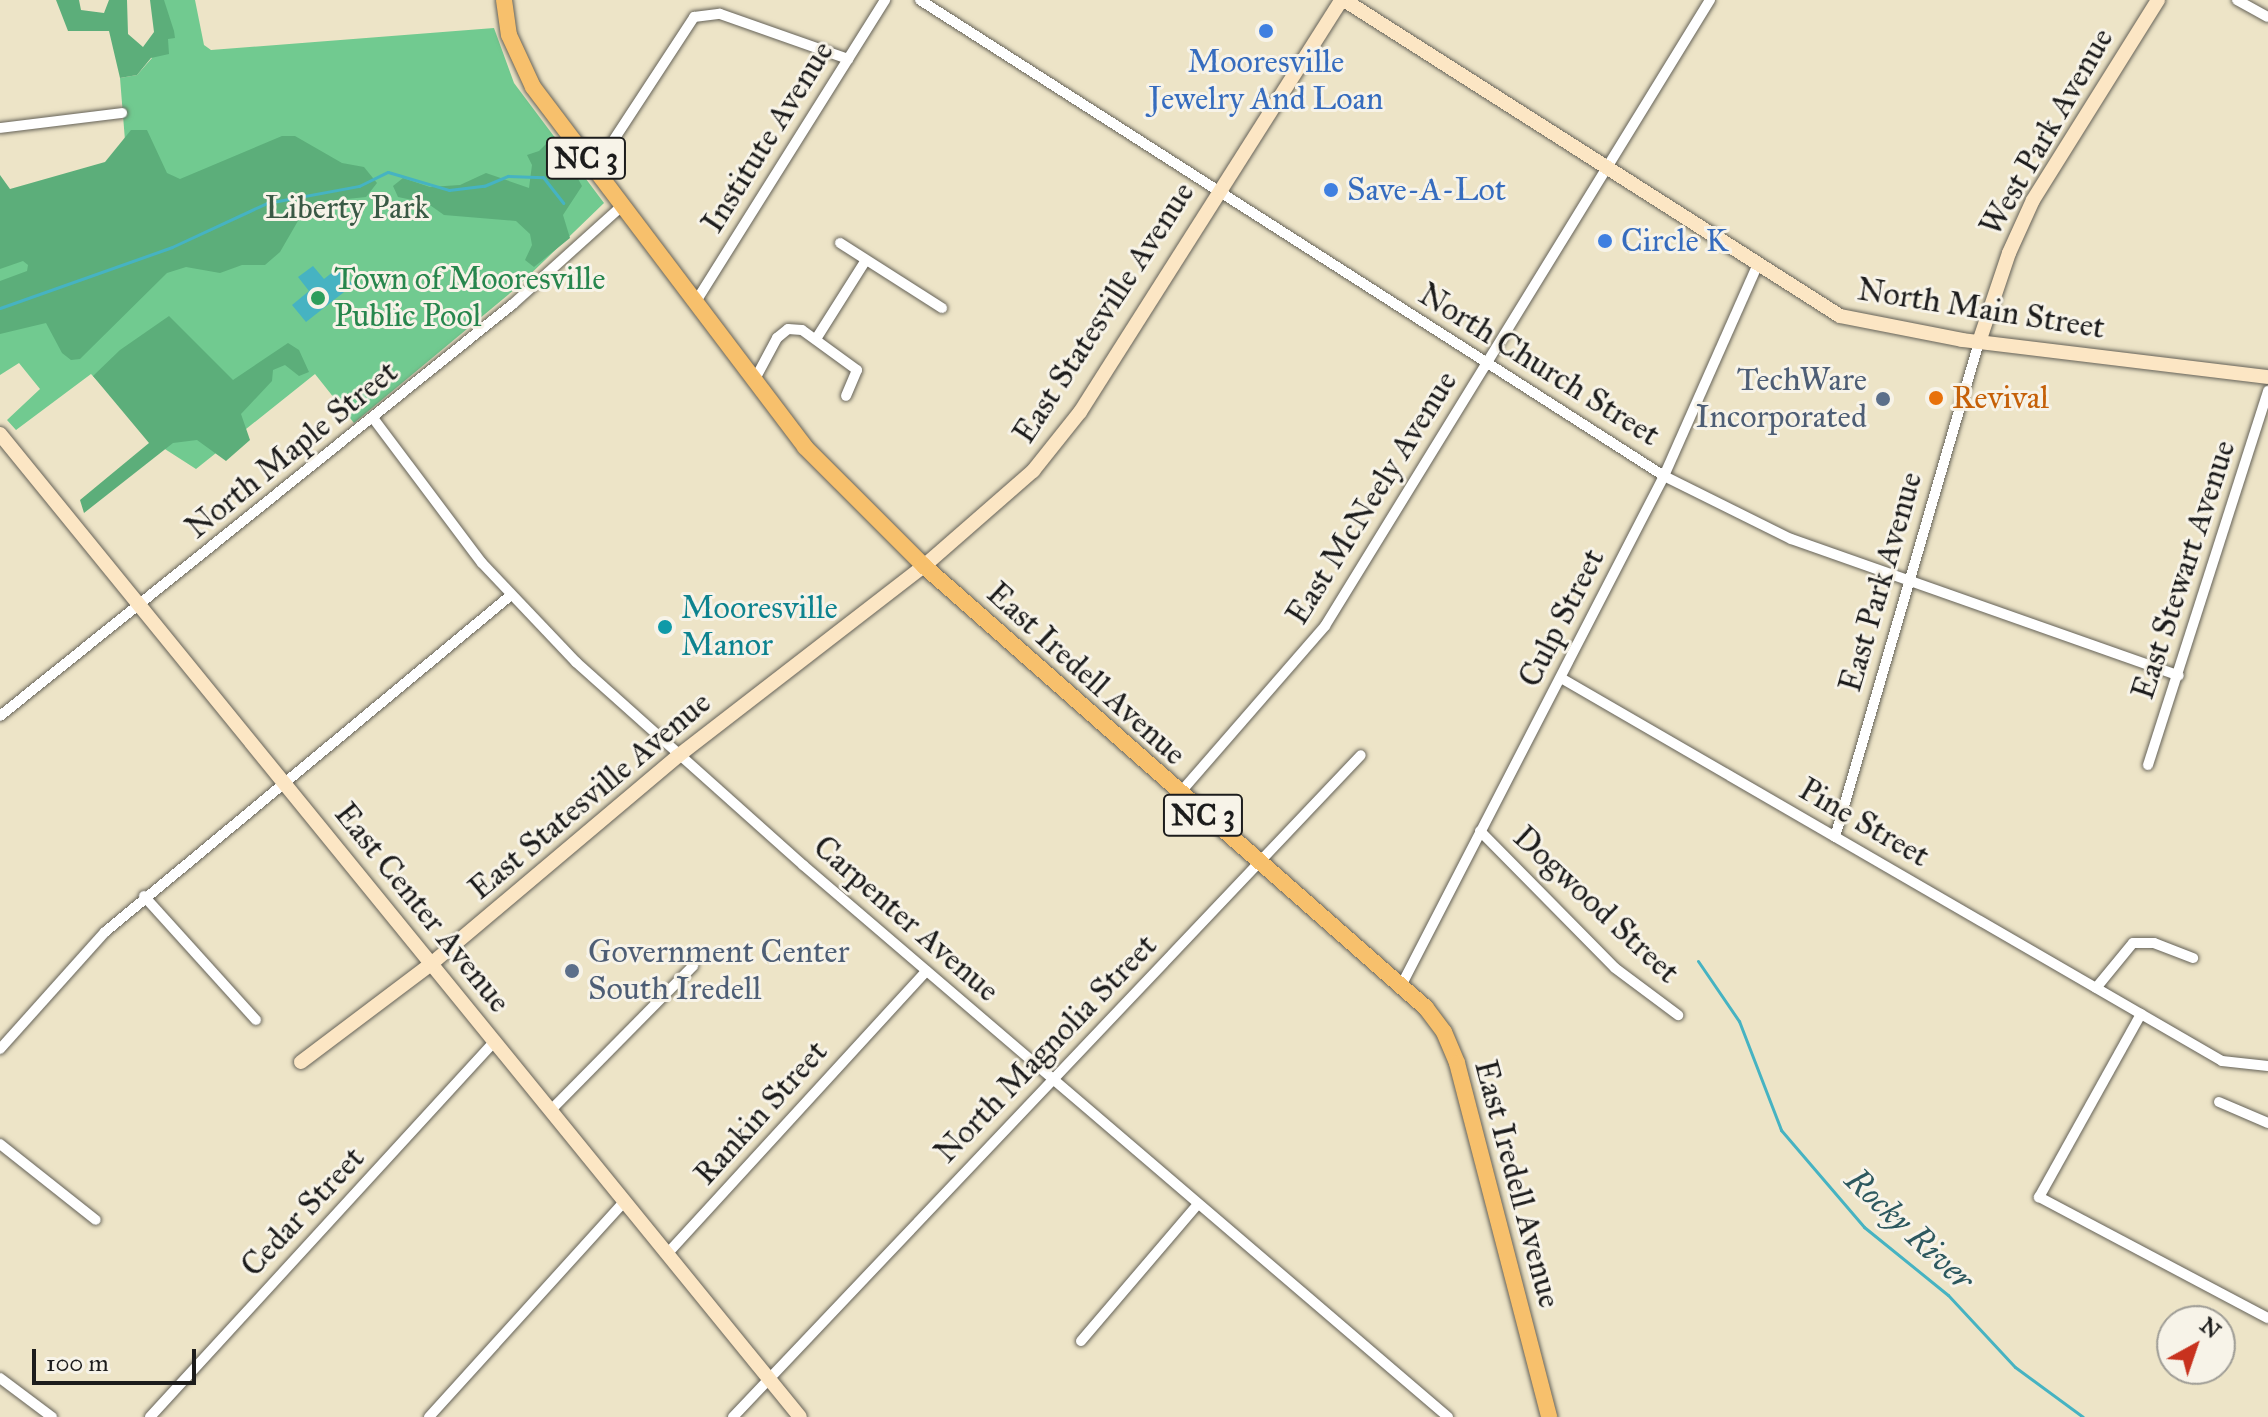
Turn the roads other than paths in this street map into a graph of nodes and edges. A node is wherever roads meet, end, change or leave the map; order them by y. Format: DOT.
graph roads {
  1 [pos="504,0"];
  2 [pos="885,0"];
  3 [pos="920,0"];
  4 [pos="1343,0"];
  5 [pos="1710,0"];
  6 [pos="2158,0"];
  7 [pos="2237,0"];
  8 [pos="2268,17"];
  9 [pos="848,59"];
  10 [pos="122,113"];
  11 [pos="0,128"];
  12 [pos="594,170"];
  13 [pos="1609,170"];
  14 [pos="1218,191"];
  15 [pos="622,206"];
  16 [pos="840,243"];
  17 [pos="866,260"];
  18 [pos="1757,266"];
  19 [pos="695,303"];
  20 [pos="942,308"];
  21 [pos="816,339"];
  22 [pos="1979,342"];
  23 [pos="1487,364"];
  24 [pos="2268,377"];
  25 [pos="754,381"];
  26 [pos="2268,391"];
  27 [pos="846,396"];
  28 [pos="373,418"];
  29 [pos="0,434"];
  30 [pos="1664,476"];
  31 [pos="924,566"];
  32 [pos="1909,583"];
  33 [pos="511,595"];
  34 [pos="140,607"];
  35 [pos="2179,676"];
  36 [pos="1561,678"];
  37 [pos="0,716"];
  38 [pos="1361,755"];
  39 [pos="678,756"];
  40 [pos="2148,765"];
  41 [pos="286,786"];
  42 [pos="1179,794"];
  43 [pos="1480,831"];
  44 [pos="1835,837"];
  45 [pos="1259,864"];
  46 [pos="144,896"];
  47 [pos="2193,958"];
  48 [pos="431,964"];
  49 [pos="693,966"];
  50 [pos="926,971"];
  51 [pos="1401,986"];
  52 [pos="2096,988"];
  53 [pos="2141,1014"];
  54 [pos="1678,1015"];
  55 [pos="256,1020"];
  56 [pos="494,1042"];
  57 [pos="0,1049"];
  58 [pos="301,1062"];
  59 [pos="2268,1066"];
  60 [pos="1052,1080"];
  61 [pos="2219,1102"];
  62 [pos="550,1111"];
  63 [pos="2268,1123"];
  64 [pos="0,1144"];
  65 [pos="624,1202"];
  66 [pos="1198,1204"];
  67 [pos="96,1220"];
  68 [pos="667,1254"];
  69 [pos="2268,1318"];
  70 [pos="1081,1341"];
  71 [pos="0,1378"];
  72 [pos="768,1379"];
  73 [pos="52,1417"];
  74 [pos="150,1417"];
  75 [pos="429,1417"];
  76 [pos="733,1417"];
  77 [pos="800,1417"];
  78 [pos="1448,1417"];
  79 [pos="1549,1417"];
  1 -- 12 [label="main road, East Iredell Avenue / NC 3"];
  2 -- 9 [label="street, Institute Avenue"];
  3 -- 14 [label="street, North Church Street"];
  4 -- 13 [label="street, North Main Street"];
  4 -- 14 [label="street, East Statesville Avenue"];
  5 -- 13 [label="street, East McNeely Avenue"];
  6 -- 22 [label="street, West Park Avenue"];
  7 -- 8 [label="street"];
  9 -- 12 [label="street"];
  9 -- 19 [label="street, Institute Avenue"];
  10 -- 11 [label="street"];
  12 -- 15 [label="main road, East Iredell Avenue / NC 3"];
  13 -- 18 [label="street, North Main Street"];
  13 -- 23 [label="street, East McNeely Avenue"];
  14 -- 23 [label="street, North Church Street"];
  14 -- 31 [label="street, East Statesville Avenue"];
  15 -- 19 [label="main road, East Iredell Avenue / NC 3"];
  15 -- 28 [label="street, North Maple Street"];
  16 -- 17 [label="street"];
  17 -- 20 [label="street"];
  17 -- 21 [label="street"];
  18 -- 22 [label="street, North Main Street"];
  18 -- 30 [label="street, Culp Street"];
  19 -- 25 [label="main road, East Iredell Avenue / NC 3"];
  21 -- 25 [label="street"];
  21 -- 27 [label="street"];
  22 -- 24 [label="street, North Main Street"];
  22 -- 32 [label="street, East Park Avenue"];
  23 -- 30 [label="street, North Church Street"];
  23 -- 42 [label="street, East McNeely Avenue"];
  25 -- 31 [label="main road, East Iredell Avenue / NC 3"];
  26 -- 35 [label="street, East Stewart Avenue"];
  28 -- 33 [label="street, Carpenter Avenue"];
  28 -- 34 [label="street, North Maple Street"];
  29 -- 34 [label="street, East Center Avenue"];
  30 -- 32 [label="street, North Church Street"];
  30 -- 36 [label="street, Culp Street"];
  31 -- 39 [label="street, East Statesville Avenue"];
  31 -- 42 [label="main road, East Iredell Avenue / NC 3"];
  32 -- 35 [label="street, North Church Street"];
  32 -- 44 [label="street, East Park Avenue"];
  33 -- 39 [label="street, Carpenter Avenue"];
  33 -- 41 [label="street"];
  34 -- 37 [label="street, North Maple Street"];
  34 -- 41 [label="street, East Center Avenue"];
  35 -- 40 [label="street, East Stewart Avenue"];
  36 -- 43 [label="street, Culp Street"];
  36 -- 44 [label="street, Pine Street"];
  38 -- 45 [label="street, North Magnolia Street"];
  39 -- 48 [label="street, East Statesville Avenue"];
  39 -- 50 [label="street, Carpenter Avenue"];
  41 -- 46 [label="street"];
  41 -- 48 [label="street, East Center Avenue"];
  42 -- 45 [label="main road, East Iredell Avenue / NC 3"];
  43 -- 51 [label="street, Culp Street"];
  43 -- 54 [label="street, Dogwood Street"];
  44 -- 52 [label="street, Pine Street"];
  45 -- 51 [label="main road, East Iredell Avenue / NC 3"];
  45 -- 60 [label="street, North Magnolia Street"];
  46 -- 55 [label="street"];
  46 -- 57 [label="street"];
  47 -- 52 [label="street"];
  48 -- 56 [label="street, East Center Avenue"];
  48 -- 58 [label="street, East Statesville Avenue"];
  49 -- 62 [label="street"];
  50 -- 60 [label="street, Carpenter Avenue"];
  50 -- 68 [label="street, Rankin Street"];
  51 -- 79 [label="main road, East Iredell Avenue / NC 3"];
  52 -- 53 [label="street, Pine Street"];
  53 -- 59 [label="street, Pine Street"];
  53 -- 69 [label="street"];
  56 -- 62 [label="street, East Center Avenue"];
  56 -- 74 [label="street, Cedar Street"];
  60 -- 66 [label="street, Carpenter Avenue"];
  60 -- 72 [label="street, North Magnolia Street"];
  61 -- 63 [label="street"];
  62 -- 65 [label="street, East Center Avenue"];
  64 -- 67 [label="street"];
  65 -- 68 [label="street, East Center Avenue"];
  65 -- 75 [label="street"];
  66 -- 70 [label="street"];
  66 -- 78 [label="street, Carpenter Avenue"];
  68 -- 72 [label="street, East Center Avenue"];
  71 -- 73 [label="street"];
  72 -- 76 [label="street, North Magnolia Street"];
  72 -- 77 [label="street, East Center Avenue"];
}
